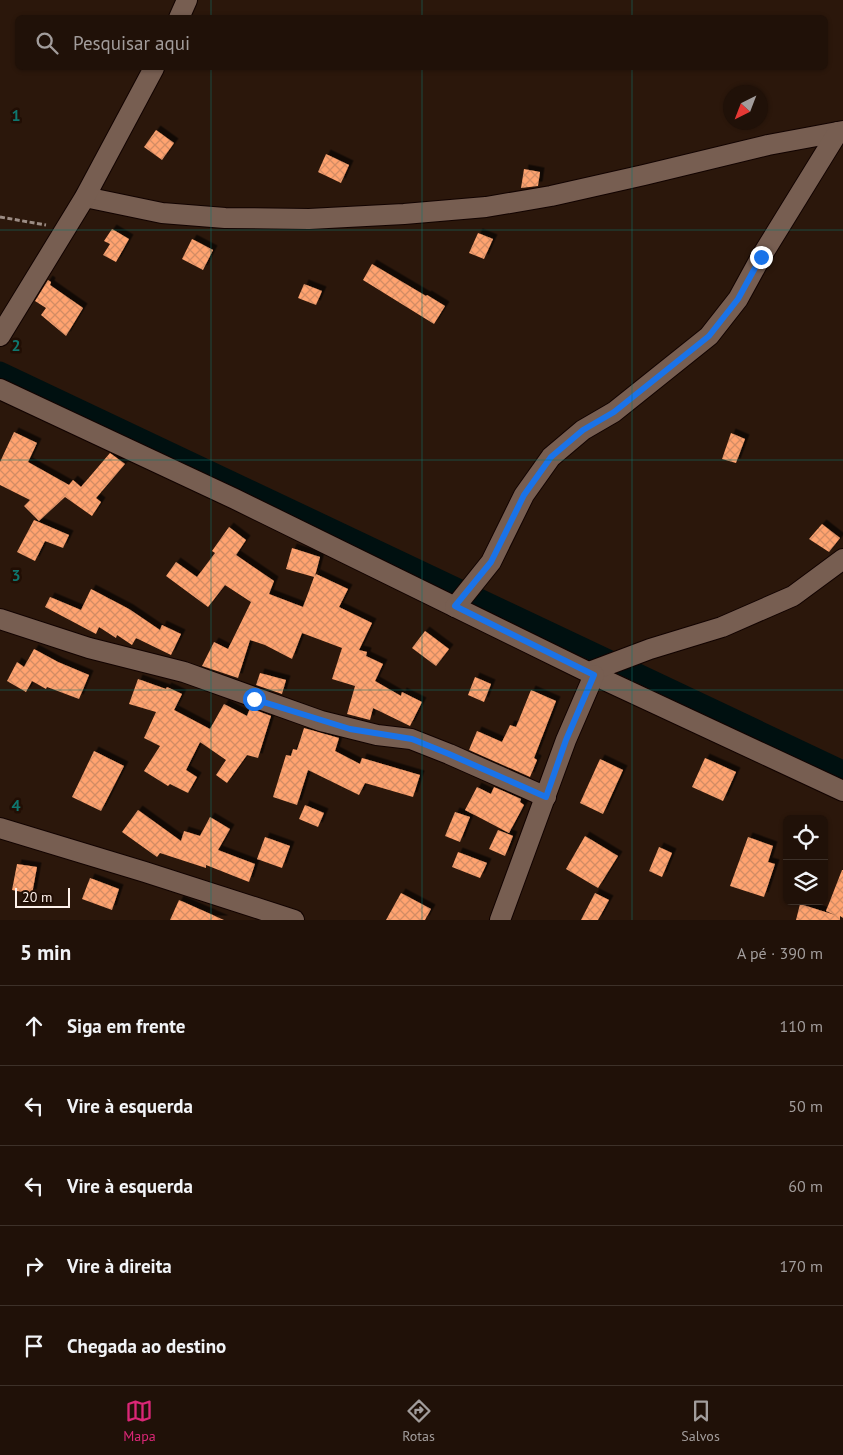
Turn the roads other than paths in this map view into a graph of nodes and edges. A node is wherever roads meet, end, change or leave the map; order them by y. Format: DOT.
graph roads {
  1 [pos="187,0"];
  2 [pos="180,15"];
  3 [pos="153,70"];
  4 [pos="840,131"];
  5 [pos="85,198"];
  6 [pos="0,336"];
  7 [pos="0,389"];
  8 [pos="843,560"];
  9 [pos="455,606"];
  10 [pos="0,619"];
  11 [pos="592,674"];
  12 [pos="843,791"];
  13 [pos="546,797"];
  14 [pos="0,828"];
  15 [pos="294,920"];
  16 [pos="500,920"];
  1 -- 2 [label="street"];
  3 -- 5 [label="street"];
  4 -- 5 [label="street"];
  4 -- 9 [label="street"];
  5 -- 6 [label="street"];
  7 -- 9 [label="street"];
  8 -- 11 [label="street"];
  9 -- 11 [label="street"];
  10 -- 13 [label="street"];
  11 -- 12 [label="street"];
  11 -- 13 [label="street"];
  13 -- 16 [label="street"];
  14 -- 15 [label="street"];
}
